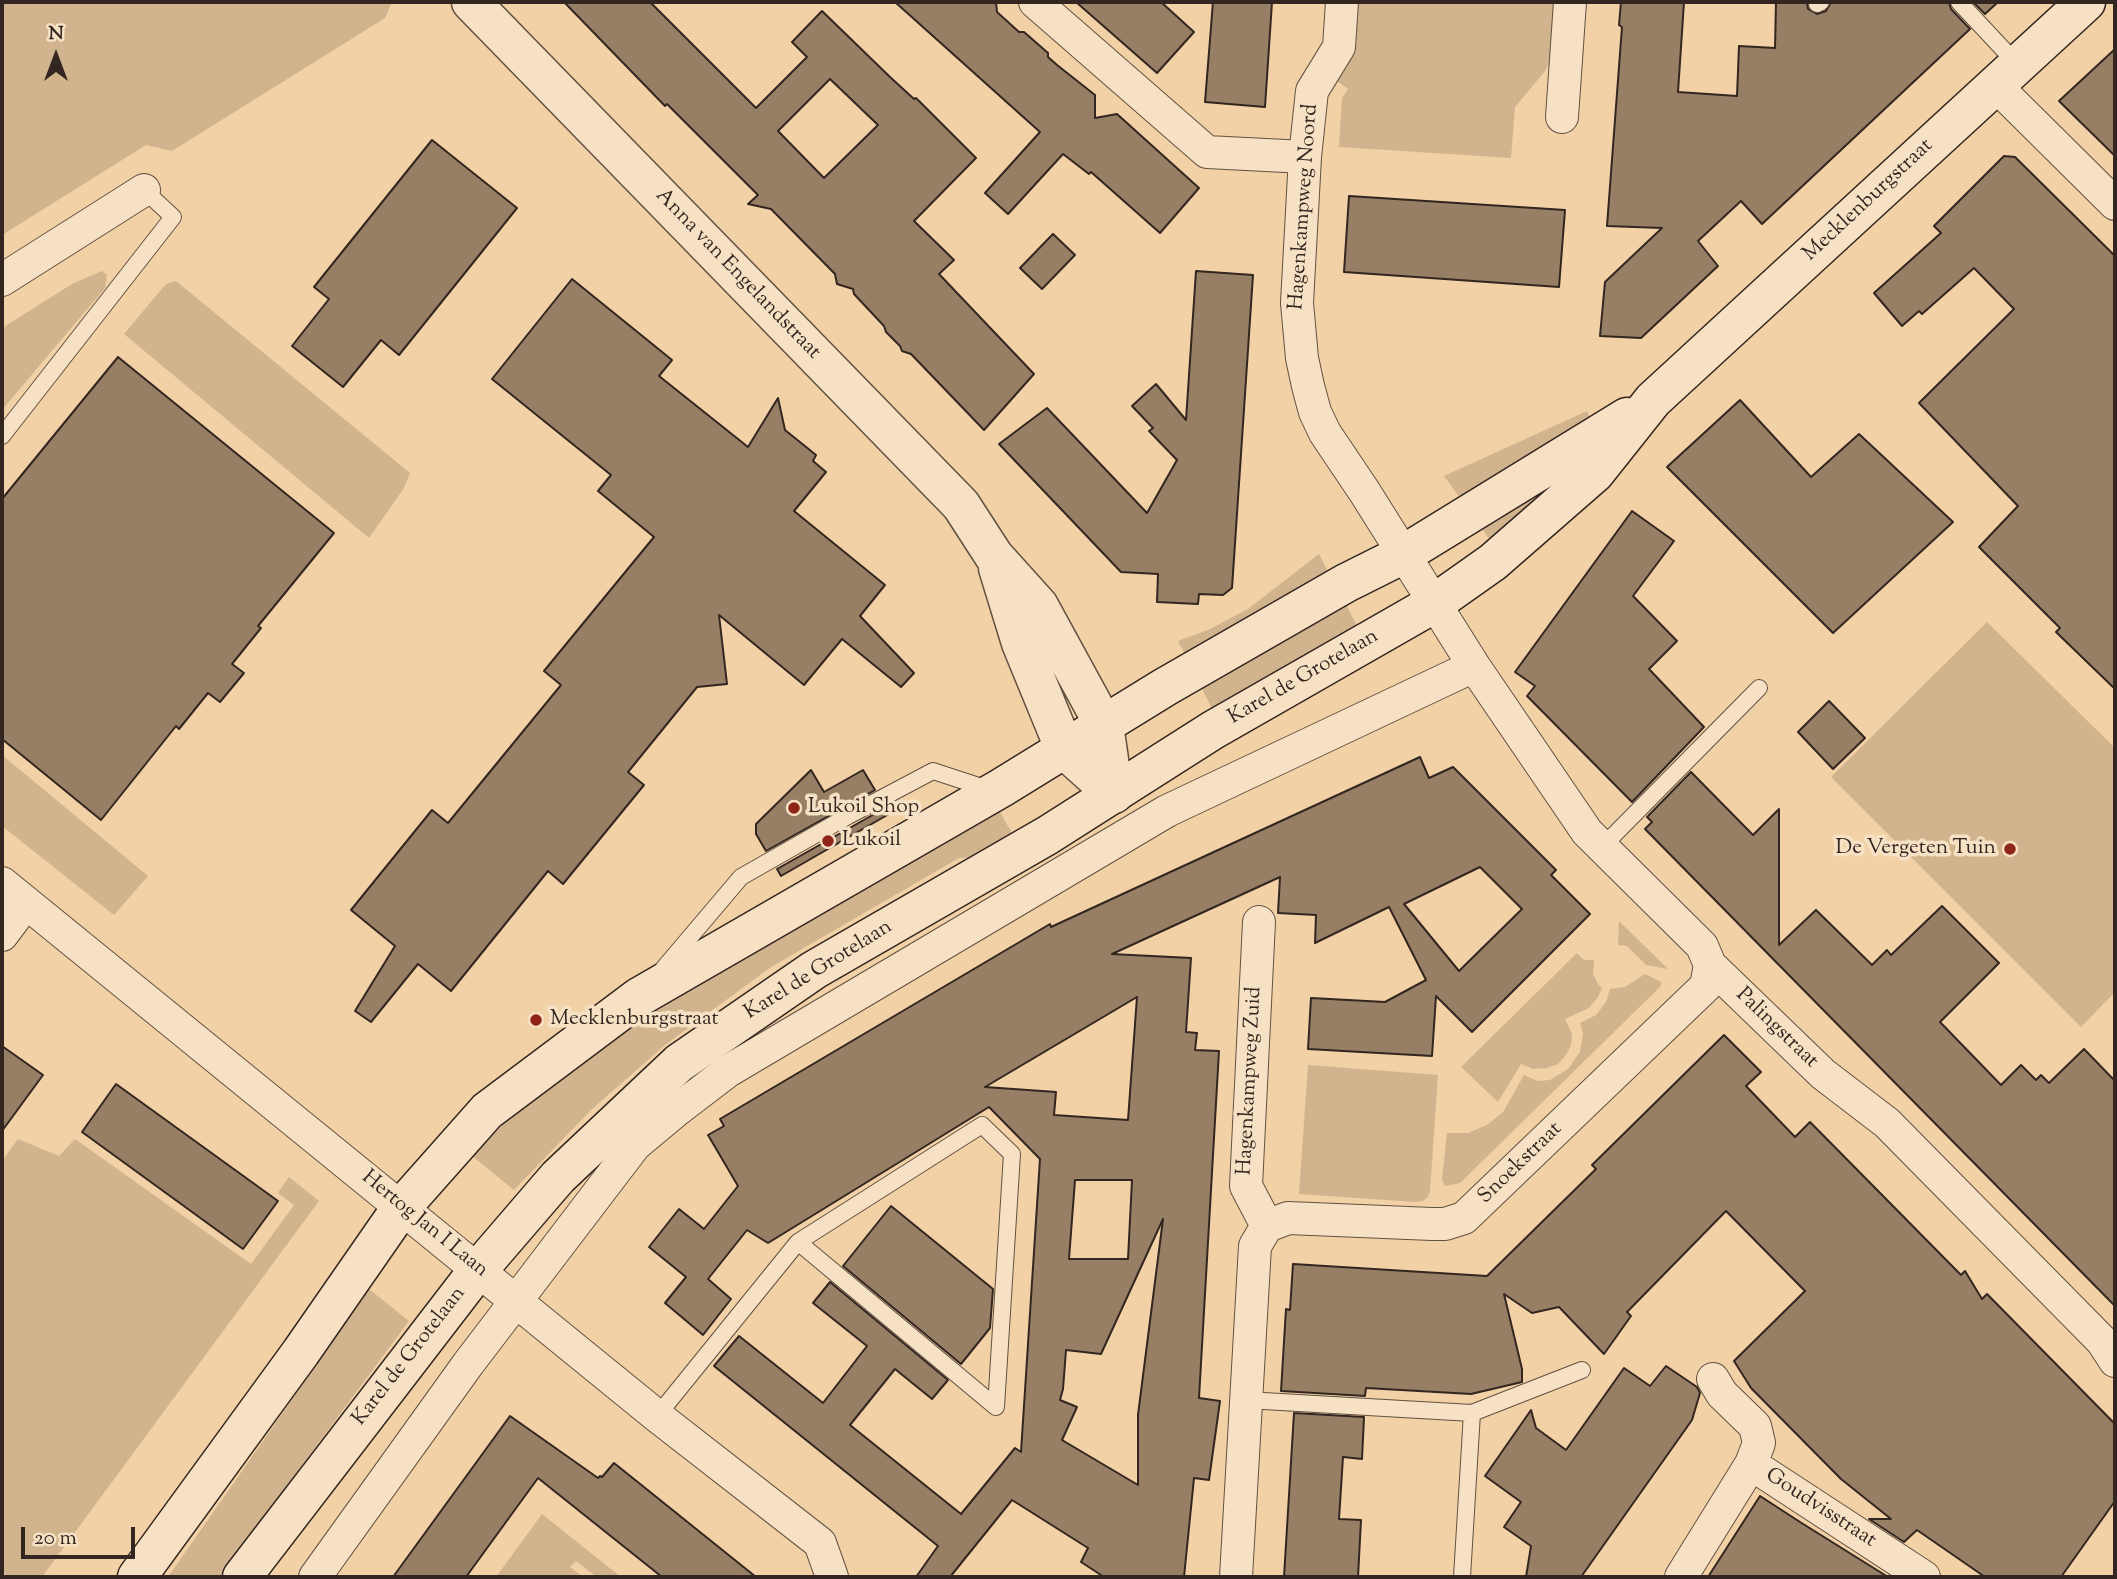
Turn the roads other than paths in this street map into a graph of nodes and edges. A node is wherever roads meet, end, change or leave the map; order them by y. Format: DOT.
graph roads {
  1 [pos="471,2"];
  2 [pos="1035,2"];
  3 [pos="1342,2"];
  4 [pos="1570,2"];
  5 [pos="1959,2"];
  6 [pos="2086,2"];
  7 [pos="2006,75"];
  8 [pos="1562,117"];
  9 [pos="1305,157"];
  10 [pos="144,190"];
  11 [pos="2115,204"];
  12 [pos="2,280"];
  13 [pos="1653,400"];
  14 [pos="2,436"];
  15 [pos="1404,554"];
  16 [pos="994,556"];
  17 [pos="1435,603"];
  18 [pos="1474,666"];
  19 [pos="1759,688"];
  20 [pos="1104,725"];
  21 [pos="1065,750"];
  22 [pos="993,791"];
  23 [pos="1114,794"];
  24 [pos="1602,847"];
  25 [pos="2,883"];
  26 [pos="26,903"];
  27 [pos="1259,922"];
  28 [pos="2,936"];
  29 [pos="1710,965"];
  30 [pos="639,997"];
  31 [pos="401,1208"];
  32 [pos="1267,1226"];
  33 [pos="798,1242"];
  34 [pos="478,1269"];
  35 [pos="518,1301"];
  36 [pos="2115,1361"];
  37 [pos="1582,1370"];
  38 [pos="1713,1379"];
  39 [pos="1245,1400"];
  40 [pos="1472,1413"];
  41 [pos="657,1416"];
  42 [pos="1751,1464"];
  43 [pos="136,1577"];
  44 [pos="242,1577"];
  45 [pos="315,1577"];
  46 [pos="832,1577"];
  47 [pos="1236,1577"];
  48 [pos="1462,1577"];
  49 [pos="1681,1577"];
  50 [pos="1924,1577"];
  1 -- 16 [label="main road, Anna van Engelandstraat"];
  2 -- 9 [label="street"];
  3 -- 9 [label="street, Hagenkampweg Noord"];
  4 -- 8 [label="street"];
  5 -- 7 [label="lane"];
  6 -- 7 [label="main road, Mecklenburgstraat"];
  7 -- 11 [label="street"];
  7 -- 13 [label="main road, Mecklenburgstraat"];
  9 -- 15 [label="street, Hagenkampweg Noord"];
  10 -- 12 [label="street"];
  10 -- 14 [label="lane"];
  13 -- 15 [label="main road, Mecklenburgstraat"];
  13 -- 17 [label="main road, Mecklenburgstraat"];
  15 -- 17 [label="street, Hagenkampweg Noord"];
  15 -- 20 [label="main road"];
  16 -- 20 [label="main road, Anna van Engelandstraat"];
  16 -- 21 [label="main road, Anna van Engelandstraat"];
  17 -- 18 [label="street, Hagenkampweg Noord"];
  17 -- 23 [label="main road, Karel de Grotelaan"];
  18 -- 24 [label="street, Palingstraat"];
  18 -- 35 [label="street, Karel de Grotelaan"];
  19 -- 24 [label="lane"];
  20 -- 21 [label="main road"];
  20 -- 23 [label="main road, Anna van Engelandstraat"];
  21 -- 22 [label="main road"];
  21 -- 23 [label="main road, Anna van Engelandstraat"];
  22 -- 30 [label="main road"];
  22 -- 30 [label="lane"];
  23 -- 34 [label="main road, Karel de Grotelaan"];
  24 -- 29 [label="street, Palingstraat"];
  25 -- 26 [label="street, Hertog Jan I Laan"];
  26 -- 28 [label="street"];
  26 -- 31 [label="street, Hertog Jan I Laan"];
  27 -- 32 [label="street, Hagenkampweg Zuid"];
  29 -- 32 [label="street, Snoekstraat"];
  29 -- 36 [label="street, Palingstraat"];
  30 -- 31 [label="main road"];
  31 -- 34 [label="street, Hertog Jan I Laan"];
  31 -- 43 [label="main road"];
  32 -- 39 [label="street"];
  33 -- 33 [label="lane"];
  33 -- 41 [label="lane"];
  34 -- 35 [label="street, Hertog Jan I Laan"];
  34 -- 44 [label="main road, Karel de Grotelaan"];
  35 -- 41 [label="street, Hertog Jan I Laan"];
  35 -- 45 [label="street, Karel de Grotelaan"];
  37 -- 40 [label="lane"];
  38 -- 42 [label="street, Goudvisstraat"];
  39 -- 40 [label="lane"];
  39 -- 47 [label="street"];
  40 -- 48 [label="lane"];
  41 -- 46 [label="street, Hertog Jan I Laan"];
  42 -- 49 [label="street, Goudvisstraat"];
  42 -- 50 [label="street, Goudvisstraat"];
}
